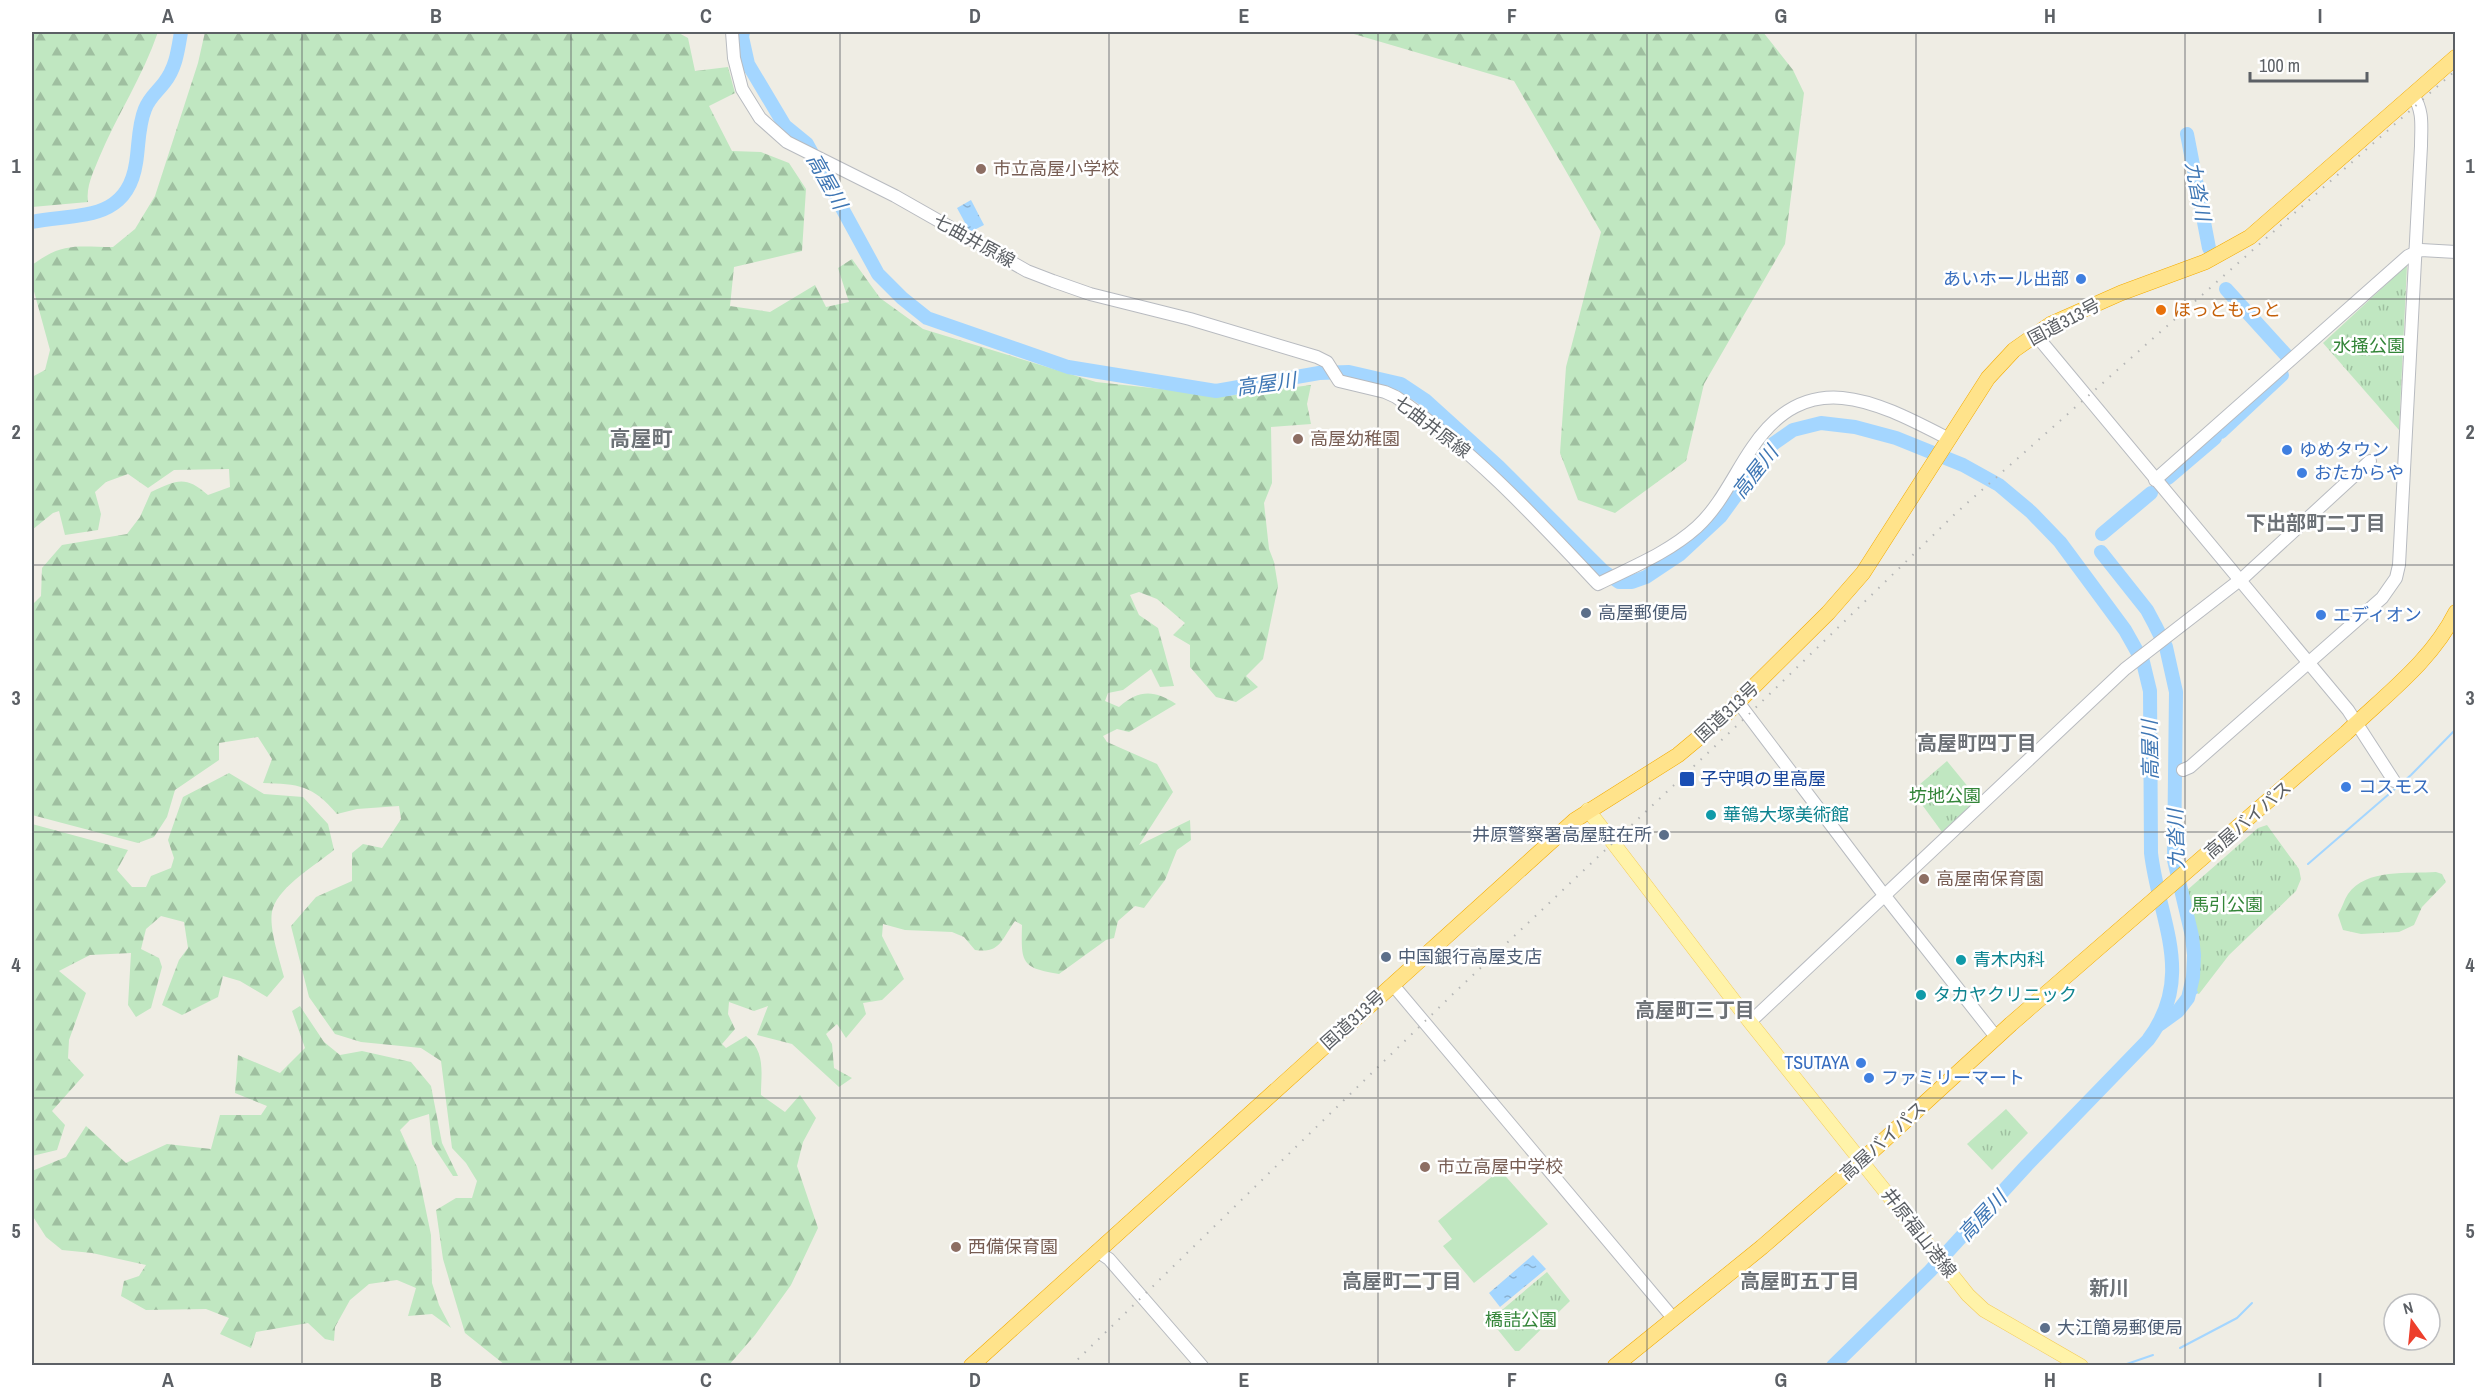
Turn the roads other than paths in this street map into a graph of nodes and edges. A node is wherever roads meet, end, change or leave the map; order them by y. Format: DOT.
graph roads {
  1 [pos="732,32"];
  2 [pos="2456,57"];
  3 [pos="2413,95"];
  4 [pos="2415,251"];
  5 [pos="2456,252"];
  6 [pos="2035,334"];
  7 [pos="1947,441"];
  8 [pos="2370,461"];
  9 [pos="2155,480"];
  10 [pos="2240,581"];
  11 [pos="2456,612"];
  12 [pos="2308,663"];
  13 [pos="1738,702"];
  14 [pos="2357,722"];
  15 [pos="2183,770"];
  16 [pos="2394,781"];
  17 [pos="1588,810"];
  18 [pos="1886,896"];
  19 [pos="1393,985"];
  20 [pos="1750,1022"];
  21 [pos="1996,1037"];
  22 [pos="1862,1160"];
  23 [pos="1097,1251"];
  24 [pos="1673,1318"];
  25 [pos="971,1365"];
  26 [pos="1202,1365"];
  27 [pos="1616,1365"];
  28 [pos="2081,1365"];
  1 -- 7 [label="street, 七曲井原線"];
  2 -- 3 [label="highway, 国道313号"];
  3 -- 4 [label="street"];
  3 -- 6 [label="highway, 国道313号"];
  4 -- 5 [label="street"];
  4 -- 9 [label="street"];
  4 -- 12 [label="street"];
  6 -- 7 [label="highway, 国道313号"];
  6 -- 9 [label="street"];
  7 -- 13 [label="highway, 国道313号"];
  8 -- 10 [label="street"];
  9 -- 10 [label="street"];
  10 -- 12 [label="street"];
  10 -- 18 [label="street"];
  11 -- 14 [label="highway, 高屋バイパス"];
  12 -- 14 [label="street"];
  12 -- 15 [label="street"];
  13 -- 17 [label="highway, 国道313号"];
  13 -- 18 [label="street"];
  14 -- 16 [label="street"];
  14 -- 21 [label="highway, 高屋バイパス"];
  17 -- 19 [label="highway, 国道313号"];
  17 -- 20 [label="main road, 井原福山港線"];
  18 -- 20 [label="street"];
  18 -- 21 [label="street"];
  19 -- 23 [label="highway, 国道313号"];
  19 -- 24 [label="street"];
  20 -- 22 [label="main road, 井原福山港線"];
  21 -- 22 [label="highway, 高屋バイパス"];
  22 -- 24 [label="highway, 高屋バイパス"];
  22 -- 28 [label="main road, 井原福山港線"];
  23 -- 25 [label="highway, 国道313号"];
  23 -- 26 [label="street"];
  24 -- 27 [label="highway, 高屋バイパス"];
}
